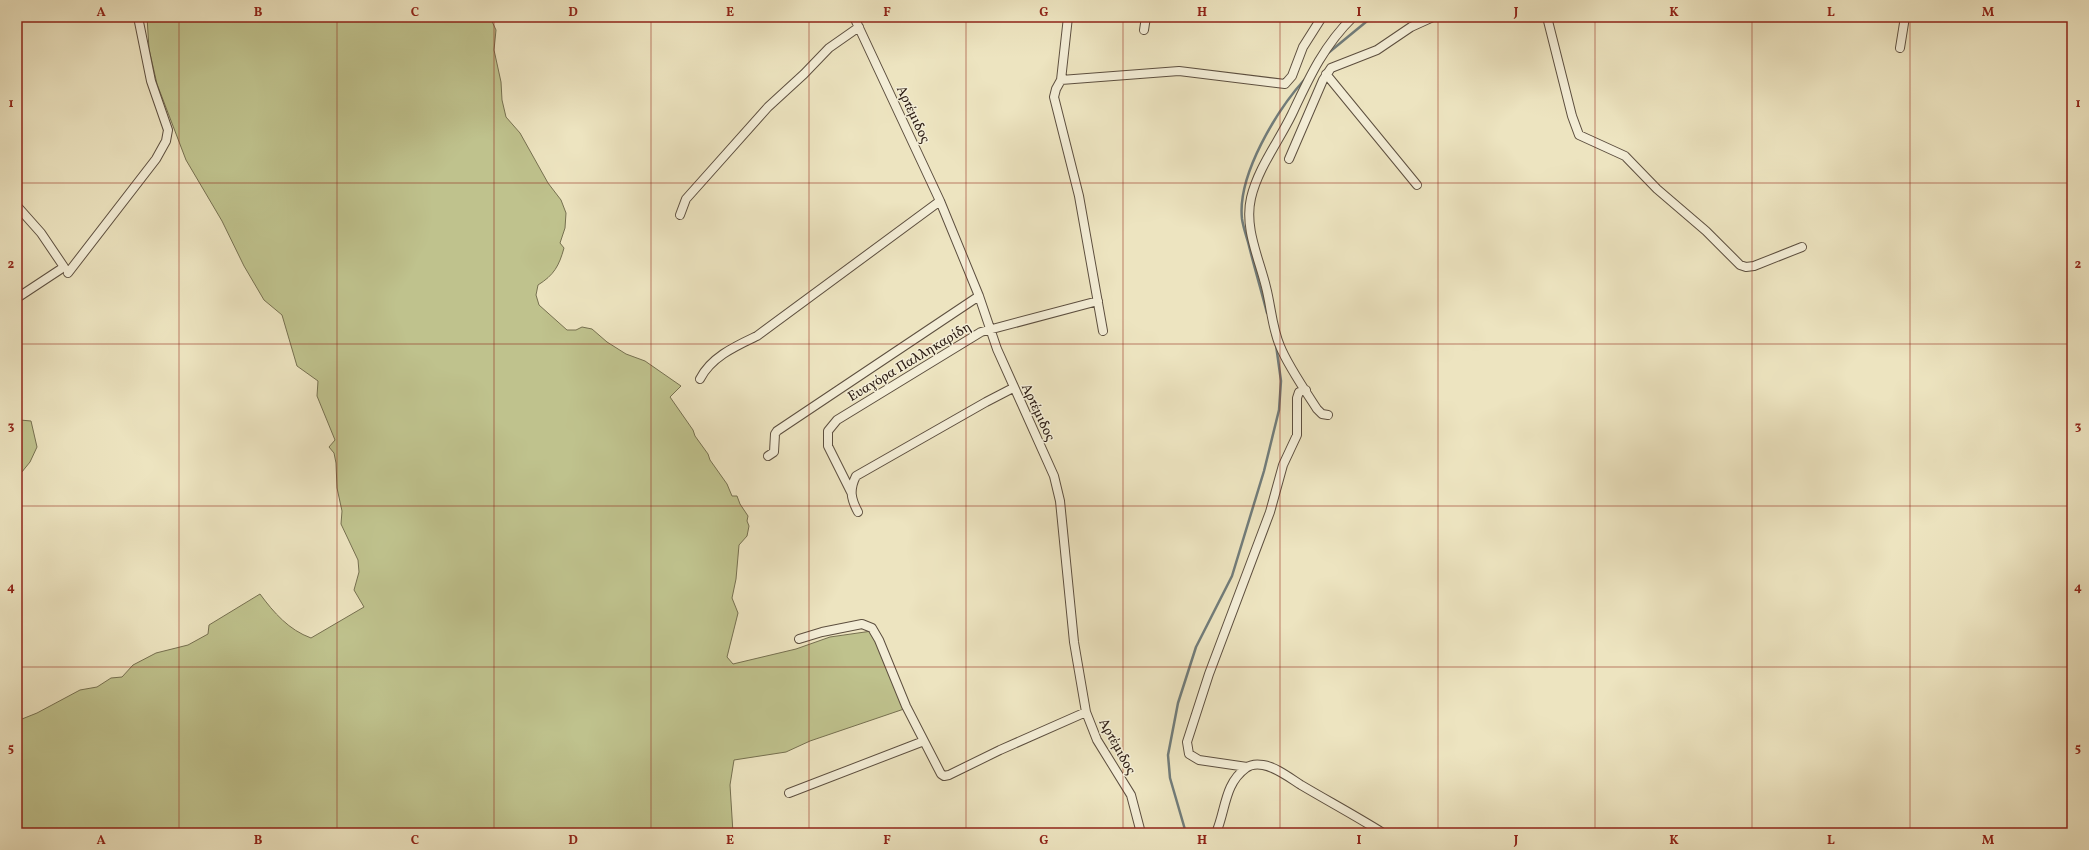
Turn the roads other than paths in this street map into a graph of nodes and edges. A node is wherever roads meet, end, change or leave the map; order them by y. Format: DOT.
graph roads {
  1 [pos="138,17"];
  2 [pos="854,17"];
  3 [pos="1068,17"];
  4 [pos="1146,17"];
  5 [pos="1322,17"];
  6 [pos="1353,17"];
  7 [pos="1433,17"];
  8 [pos="1547,17"];
  9 [pos="1905,17"];
  10 [pos="859,27"];
  11 [pos="1144,30"];
  12 [pos="1900,48"];
  13 [pos="1326,74"];
  14 [pos="1061,80"];
  15 [pos="1289,159"];
  16 [pos="1418,185"];
  17 [pos="940,201"];
  18 [pos="17,206"];
  19 [pos="680,215"];
  20 [pos="1802,247"];
  21 [pos="66,270"];
  22 [pos="979,296"];
  23 [pos="17,298"];
  24 [pos="1098,300"];
  25 [pos="990,329"];
  26 [pos="1103,331"];
  27 [pos="700,379"];
  28 [pos="1014,388"];
  29 [pos="1306,390"];
  30 [pos="1328,415"];
  31 [pos="768,456"];
  32 [pos="851,492"];
  33 [pos="858,512"];
  34 [pos="799,639"];
  35 [pos="1086,712"];
  36 [pos="924,740"];
  37 [pos="1247,767"];
  38 [pos="788,793"];
  39 [pos="1135,805"];
  40 [pos="1140,833"];
  41 [pos="1145,833"];
  42 [pos="1216,833"];
  43 [pos="1383,833"];
  1 -- 21 [label="street"];
  2 -- 10 [label="street, Αρτέμιδος"];
  3 -- 14 [label="street"];
  4 -- 11 [label="street"];
  5 -- 14 [label="street"];
  6 -- 29 [label="street"];
  7 -- 13 [label="street"];
  8 -- 20 [label="street"];
  9 -- 12 [label="street"];
  10 -- 17 [label="street, Αρτέμιδος"];
  10 -- 19 [label="street"];
  13 -- 15 [label="street"];
  13 -- 16 [label="street"];
  14 -- 24 [label="street"];
  17 -- 22 [label="street, Αρτέμιδος"];
  17 -- 27 [label="street"];
  18 -- 21 [label="street"];
  21 -- 23 [label="street"];
  22 -- 25 [label="street, Αρτέμιδος"];
  22 -- 31 [label="street"];
  24 -- 25 [label="street, Ευαγόρα Παλληκαρίδη"];
  24 -- 26 [label="street"];
  25 -- 28 [label="street, Αρτέμιδος"];
  25 -- 32 [label="street, Ευαγόρα Παλληκαρίδη"];
  28 -- 32 [label="street"];
  28 -- 35 [label="street, Αρτέμιδος"];
  29 -- 30 [label="street"];
  29 -- 37 [label="street"];
  32 -- 33 [label="street"];
  34 -- 36 [label="street"];
  35 -- 36 [label="street"];
  35 -- 39 [label="street, Αρτέμιδος"];
  36 -- 38 [label="street"];
  37 -- 42 [label="street"];
  37 -- 43 [label="street"];
  39 -- 40 [label="street, Αρτέμιδος"];
  39 -- 41 [label="street"];
}
